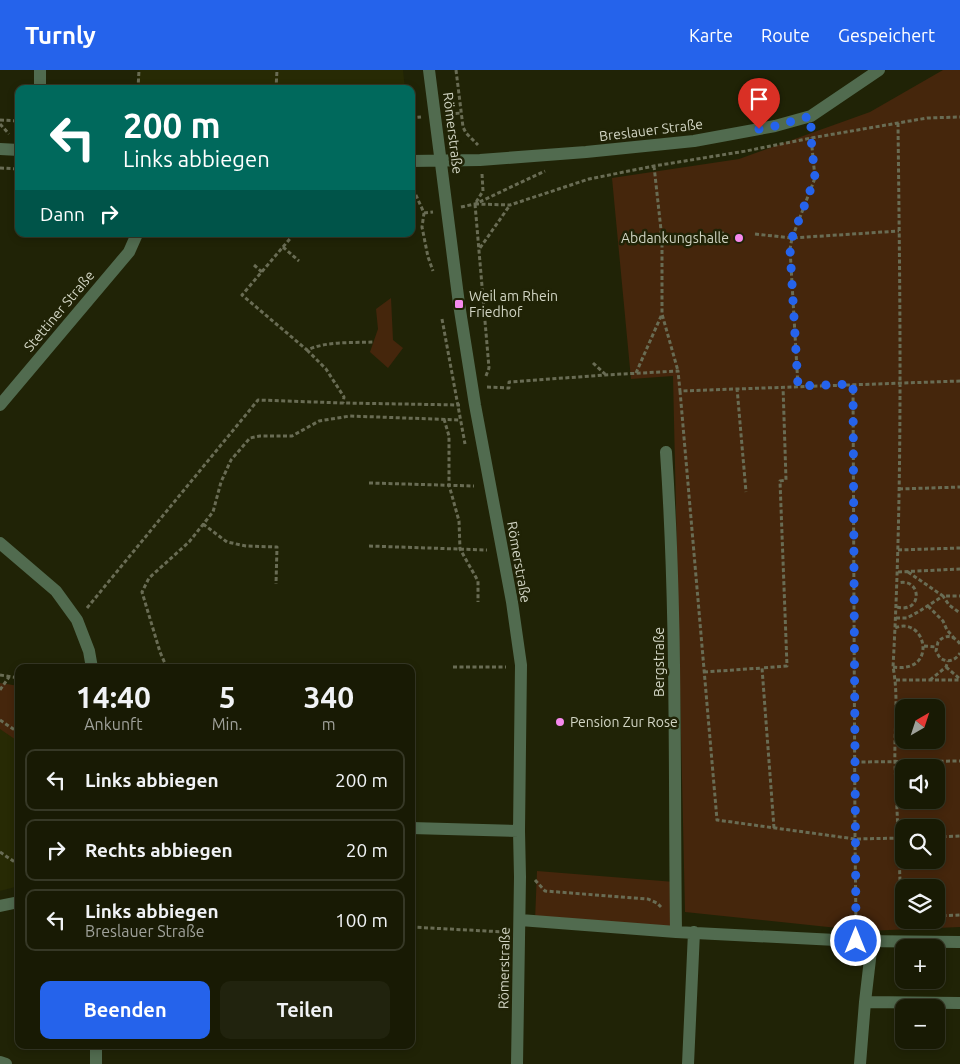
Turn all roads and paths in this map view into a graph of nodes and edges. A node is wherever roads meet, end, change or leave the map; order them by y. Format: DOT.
graph roads {
  1 [pos="40,70"];
  2 [pos="139,70"];
  3 [pos="277,70"];
  4 [pos="430,70"];
  5 [pos="456,70"];
  6 [pos="879,70"];
  7 [pos="40,85"];
  8 [pos="138,85"];
  9 [pos="276,85"];
  10 [pos="461,113"];
  11 [pos="811,116"];
  12 [pos="960,117"];
  13 [pos="15,121"];
  14 [pos="0,123"];
  15 [pos="898,123"];
  16 [pos="10,135"];
  17 [pos="811,138"];
  18 [pos="0,149"];
  19 [pos="15,150"];
  20 [pos="441,160"];
  21 [pos="415,161"];
  22 [pos="654,166"];
  23 [pos="0,168"];
  24 [pos="552,168"];
  25 [pos="15,170"];
  26 [pos="415,194"];
  27 [pos="475,204"];
  28 [pos="510,205"];
  29 [pos="899,231"];
  30 [pos="724,233"];
  31 [pos="755,234"];
  32 [pos="136,237"];
  33 [pos="291,237"];
  34 [pos="792,238"];
  35 [pos="662,239"];
  36 [pos="283,247"];
  37 [pos="479,248"];
  38 [pos="299,261"];
  39 [pos="254,265"];
  40 [pos="433,271"];
  41 [pos="262,272"];
  42 [pos="662,314"];
  43 [pos="374,342"];
  44 [pos="307,350"];
  45 [pos="594,363"];
  46 [pos="678,371"];
  47 [pos="636,373"];
  48 [pos="605,375"];
  49 [pos="484,381"];
  50 [pos="960,381"];
  51 [pos="900,382"];
  52 [pos="853,384"];
  53 [pos="783,386"];
  54 [pos="798,386"];
  55 [pos="736,388"];
  56 [pos="680,391"];
  57 [pos="343,403"];
  58 [pos="0,405"];
  59 [pos="474,405"];
  60 [pos="444,419"];
  61 [pos="460,420"];
  62 [pos="666,452"];
  63 [pos="369,483"];
  64 [pos="449,485"];
  65 [pos="474,486"];
  66 [pos="960,487"];
  67 [pos="899,489"];
  68 [pos="746,492"];
  69 [pos="203,524"];
  70 [pos="0,543"];
  71 [pos="369,546"];
  72 [pos="960,548"];
  73 [pos="460,549"];
  74 [pos="487,550"];
  75 [pos="898,550"];
  76 [pos="960,569"];
  77 [pos="908,571"];
  78 [pos="898,572"];
  79 [pos="898,583"];
  80 [pos="276,584"];
  81 [pos="943,596"];
  82 [pos="960,596"];
  83 [pos="478,602"];
  84 [pos="928,606"];
  85 [pos="896,607"];
  86 [pos="960,614"];
  87 [pos="896,618"];
  88 [pos="77,620"];
  89 [pos="895,628"];
  90 [pos="954,638"];
  91 [pos="960,644"];
  92 [pos="924,646"];
  93 [pos="936,646"];
  94 [pos="960,653"];
  95 [pos="948,661"];
  96 [pos="91,664"];
  97 [pos="165,664"];
  98 [pos="452,667"];
  99 [pos="506,667"];
  100 [pos="894,667"];
  101 [pos="946,667"];
  102 [pos="762,668"];
  103 [pos="704,672"];
  104 [pos="0,675"];
  105 [pos="9,677"];
  106 [pos="15,678"];
  107 [pos="896,680"];
  108 [pos="929,680"];
  109 [pos="960,680"];
  110 [pos="0,690"];
  111 [pos="0,720"];
  112 [pos="15,730"];
  113 [pos="895,759"];
  114 [pos="945,761"];
  115 [pos="960,761"];
  116 [pos="855,762"];
  117 [pos="895,762"];
  118 [pos="415,828"];
  119 [pos="774,828"];
  120 [pos="519,831"];
  121 [pos="960,836"];
  122 [pos="945,837"];
  123 [pos="895,838"];
  124 [pos="855,839"];
  125 [pos="0,852"];
  126 [pos="15,862"];
  127 [pos="520,877"];
  128 [pos="15,903"];
  129 [pos="0,906"];
  130 [pos="960,915"];
  131 [pos="945,916"];
  132 [pos="415,927"];
  133 [pos="520,927"];
  134 [pos="676,932"];
  135 [pos="694,932"];
  136 [pos="856,941"];
  137 [pos="872,942"];
  138 [pos="960,942"];
  139 [pos="865,1002"];
  140 [pos="960,1003"];
  141 [pos="96,1049"];
  142 [pos="0,1062"];
  143 [pos="6,1064"];
  144 [pos="96,1064"];
  145 [pos="517,1064"];
  146 [pos="688,1064"];
  147 [pos="860,1064"];
  1 -- 7 [label="street"];
  2 -- 8 [label="path"];
  3 -- 9 [label="path"];
  4 -- 20 [label="street, Römerstraße"];
  5 -- 10 [label="path"];
  6 -- 11 [label="street, Breslauer Straße"];
  11 -- 17 [label="path"];
  11 -- 20 [label="street, Breslauer Straße"];
  12 -- 15 [label="path"];
  13 -- 14 [label="path"];
  14 -- 16 [label="path"];
  15 -- 17 [label="path"];
  15 -- 29 [label="path"];
  17 -- 22 [label="path"];
  17 -- 34 [label="path"];
  18 -- 19 [label="street"];
  20 -- 21 [label="street, Breslauer Straße"];
  20 -- 59 [label="street, Römerstraße"];
  22 -- 28 [label="path"];
  22 -- 35 [label="path"];
  23 -- 25 [label="path"];
  24 -- 27 [label="path"];
  26 -- 40 [label="path"];
  27 -- 28 [label="path"];
  27 -- 37 [label="path"];
  28 -- 37 [label="path"];
  29 -- 34 [label="path"];
  29 -- 51 [label="path"];
  30 -- 35 [label="path"];
  31 -- 34 [label="path"];
  32 -- 58 [label="street, Stettiner Straße"];
  33 -- 36 [label="path"];
  34 -- 54 [label="path"];
  35 -- 42 [label="path"];
  36 -- 38 [label="path"];
  36 -- 41 [label="path"];
  37 -- 49 [label="path"];
  39 -- 41 [label="path"];
  41 -- 44 [label="path"];
  42 -- 46 [label="path"];
  42 -- 47 [label="path"];
  43 -- 44 [label="path"];
  44 -- 57 [label="path"];
  45 -- 48 [label="path"];
  46 -- 47 [label="path"];
  46 -- 56 [label="path"];
  47 -- 48 [label="path"];
  48 -- 59 [label="path"];
  50 -- 51 [label="path"];
  51 -- 52 [label="path"];
  51 -- 67 [label="path"];
  52 -- 54 [label="path"];
  52 -- 116 [label="path"];
  53 -- 54 [label="path"];
  53 -- 55 [label="path"];
  53 -- 102 [label="path"];
  55 -- 56 [label="path"];
  55 -- 68 [label="path"];
  56 -- 103 [label="path"];
  57 -- 59 [label="path"];
  57 -- 88 [label="path"];
  59 -- 120 [label="street, Römerstraße"];
  60 -- 61 [label="path"];
  60 -- 64 [label="path"];
  60 -- 69 [label="path"];
  62 -- 134 [label="street, Bergstraße"];
  63 -- 64 [label="path"];
  64 -- 65 [label="path"];
  64 -- 73 [label="path"];
  66 -- 67 [label="path"];
  67 -- 75 [label="path"];
  69 -- 80 [label="path"];
  69 -- 97 [label="path"];
  70 -- 88 [label="street"];
  71 -- 73 [label="path"];
  72 -- 75 [label="path"];
  73 -- 74 [label="path"];
  73 -- 83 [label="path"];
  75 -- 78 [label="path"];
  76 -- 77 [label="path"];
  77 -- 78 [label="path"];
  77 -- 81 [label="path"];
  78 -- 79 [label="path"];
  79 -- 85 [label="path"];
  79 -- 85 [label="path"];
  81 -- 82 [label="path"];
  81 -- 84 [label="path"];
  81 -- 86 [label="path"];
  84 -- 87 [label="path"];
  84 -- 90 [label="path"];
  85 -- 87 [label="path"];
  87 -- 89 [label="path"];
  88 -- 96 [label="street"];
  89 -- 92 [label="path"];
  89 -- 100 [label="path"];
  90 -- 91 [label="path"];
  90 -- 93 [label="path"];
  92 -- 93 [label="path"];
  92 -- 100 [label="path"];
  93 -- 95 [label="path"];
  94 -- 95 [label="path"];
  95 -- 101 [label="path"];
  98 -- 99 [label="path"];
  100 -- 107 [label="path"];
  101 -- 108 [label="path"];
  101 -- 109 [label="path"];
  102 -- 103 [label="path"];
  102 -- 119 [label="path"];
  103 -- 119 [label="path"];
  104 -- 105 [label="path"];
  105 -- 106 [label="path"];
  105 -- 110 [label="path"];
  107 -- 108 [label="path"];
  107 -- 113 [label="path"];
  108 -- 109 [label="path"];
  111 -- 112 [label="path"];
  114 -- 115 [label="path"];
  116 -- 117 [label="path"];
  116 -- 124 [label="path"];
  118 -- 120 [label="street"];
  119 -- 124 [label="path"];
  120 -- 127 [label="street, Römerstraße"];
  121 -- 122 [label="path"];
  123 -- 124 [label="path"];
  124 -- 136 [label="path"];
  125 -- 126 [label="path"];
  127 -- 133 [label="street, Römerstraße"];
  127 -- 134 [label="path"];
  128 -- 129 [label="street"];
  130 -- 131 [label="path"];
  132 -- 133 [label="path"];
  133 -- 134 [label="street"];
  133 -- 145 [label="street, Römerstraße"];
  134 -- 135 [label="street"];
  135 -- 136 [label="street"];
  135 -- 146 [label="street"];
  136 -- 137 [label="street"];
  137 -- 138 [label="street"];
  137 -- 139 [label="street"];
  139 -- 140 [label="street"];
  139 -- 147 [label="street"];
  141 -- 144 [label="street"];
  142 -- 143 [label="street"];
}
